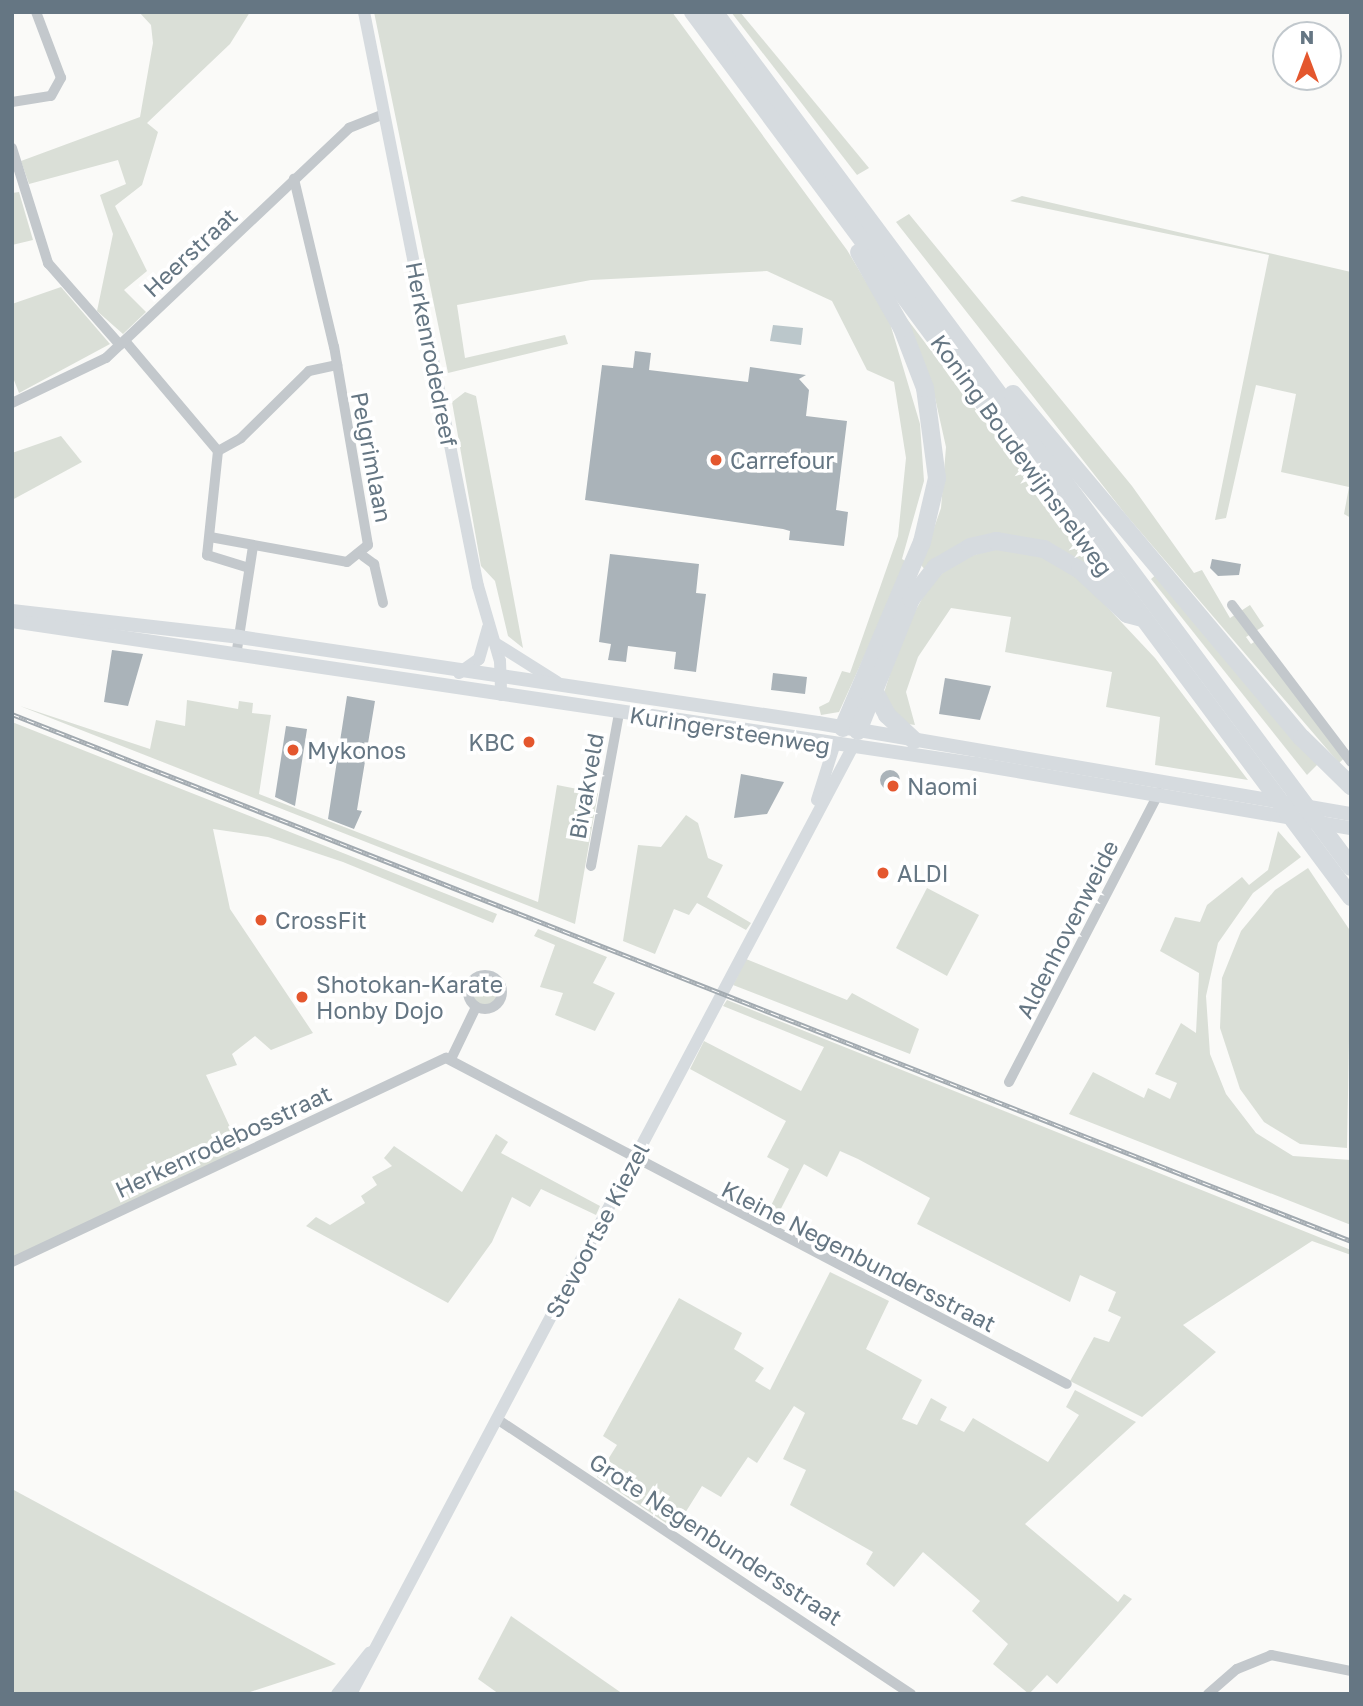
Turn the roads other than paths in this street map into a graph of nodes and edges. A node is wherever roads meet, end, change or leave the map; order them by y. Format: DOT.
graph roads {
  1 [pos="36,12"];
  2 [pos="364,12"];
  3 [pos="693,12"];
  4 [pos="714,12"];
  5 [pos="12,102"];
  6 [pos="384,114"];
  7 [pos="12,148"];
  8 [pos="295,179"];
  9 [pos="833,198"];
  10 [pos="958,338"];
  11 [pos="122,343"];
  12 [pos="337,365"];
  13 [pos="12,403"];
  14 [pos="218,451"];
  15 [pos="210,537"];
  16 [pos="253,545"];
  17 [pos="363,555"];
  18 [pos="249,568"];
  19 [pos="383,603"];
  20 [pos="1232,605"];
  21 [pos="12,611"];
  22 [pos="1143,618"];
  23 [pos="12,621"];
  24 [pos="489,623"];
  25 [pos="110,631"];
  26 [pos="239,637"];
  27 [pos="495,643"];
  28 [pos="236,656"];
  29 [pos="459,673"];
  30 [pos="503,679"];
  31 [pos="562,687"];
  32 [pos="876,694"];
  33 [pos="501,695"];
  34 [pos="618,713"];
  35 [pos="851,735"];
  36 [pos="915,740"];
  37 [pos="834,746"];
  38 [pos="1351,762"];
  39 [pos="1351,786"];
  40 [pos="1159,793"];
  41 [pos="1351,814"];
  42 [pos="812,821"];
  43 [pos="1351,828"];
  44 [pos="592,866"];
  45 [pos="1351,867"];
  46 [pos="1351,897"];
  47 [pos="476,1007"];
  48 [pos="452,1059"];
  49 [pos="1009,1082"];
  50 [pos="633,1161"];
  51 [pos="12,1262"];
  52 [pos="1067,1384"];
  53 [pos="497,1419"];
  54 [pos="381,1638"];
  55 [pos="1351,1671"];
  56 [pos="337,1694"];
  57 [pos="351,1694"];
  58 [pos="911,1694"];
  59 [pos="1208,1694"];
  1 -- 5 [label="street"];
  2 -- 6 [label="main road, Herkenrodedreef"];
  3 -- 9 [label="highway, Koning Boudewijnsnelweg"];
  4 -- 10 [label="highway, Koning Boudewijnsnelweg"];
  6 -- 8 [label="street, Heerstraat"];
  6 -- 24 [label="main road, Herkenrodedreef"];
  7 -- 11 [label="street"];
  8 -- 11 [label="street, Heerstraat"];
  8 -- 12 [label="street, Pelgrimlaan"];
  9 -- 22 [label="highway, Koning Boudewijnsnelweg"];
  9 -- 35 [label="highway"];
  10 -- 39 [label="highway"];
  10 -- 45 [label="highway, Koning Boudewijnsnelweg"];
  11 -- 13 [label="street, Heerstraat"];
  11 -- 14 [label="street"];
  12 -- 14 [label="street, Pelgrimlaan"];
  12 -- 17 [label="street, Pelgrimlaan"];
  14 -- 15 [label="street"];
  15 -- 16 [label="street, Pelgrimlaan"];
  15 -- 18 [label="street"];
  16 -- 17 [label="street, Pelgrimlaan"];
  16 -- 18 [label="street"];
  17 -- 19 [label="street, Pelgrimlaan"];
  18 -- 26 [label="street"];
  20 -- 38 [label="street"];
  21 -- 25 [label="main road"];
  22 -- 32 [label="highway"];
  22 -- 46 [label="highway, Koning Boudewijnsnelweg"];
  23 -- 25 [label="main road"];
  24 -- 27 [label="main road, Herkenrodedreef"];
  24 -- 29 [label="main road"];
  25 -- 26 [label="main road, Kuringersteenweg"];
  25 -- 28 [label="main road, Kuringersteenweg"];
  26 -- 28 [label="street"];
  26 -- 29 [label="main road, Kuringersteenweg"];
  27 -- 30 [label="main road, Herkenrodedreef"];
  27 -- 31 [label="main road"];
  28 -- 33 [label="main road, Kuringersteenweg"];
  29 -- 30 [label="main road, Kuringersteenweg"];
  30 -- 31 [label="main road, Kuringersteenweg"];
  30 -- 33 [label="main road, Herkenrodedreef"];
  31 -- 35 [label="main road, Kuringersteenweg"];
  32 -- 35 [label="highway"];
  32 -- 36 [label="highway"];
  33 -- 34 [label="main road, Kuringersteenweg"];
  34 -- 37 [label="main road, Kuringersteenweg"];
  34 -- 44 [label="street, Bivakveld"];
  35 -- 36 [label="main road, Kuringersteenweg"];
  35 -- 37 [label="main road, Stevoortse Kiezel"];
  35 -- 40 [label="main road, Kuringersteenweg"];
  35 -- 42 [label="main road, Stevoortse Kiezel"];
  36 -- 41 [label="main road, Kuringersteenweg"];
  37 -- 42 [label="main road, Stevoortse Kiezel"];
  40 -- 43 [label="main road, Kuringersteenweg"];
  40 -- 49 [label="street, Aldenhovenweide"];
  42 -- 50 [label="main road, Stevoortse Kiezel"];
  47 -- 48 [label="street"];
  48 -- 50 [label="street"];
  48 -- 51 [label="street, Herkenrodebosstraat"];
  50 -- 52 [label="street, Kleine Negenbundersstraat"];
  50 -- 53 [label="main road, Stevoortse Kiezel"];
  53 -- 54 [label="main road, Stevoortse Kiezel"];
  53 -- 58 [label="street, Grote Negenbundersstraat"];
  54 -- 56 [label="main road, Stevoortse Kiezel"];
  54 -- 57 [label="main road, Stevoortse Kiezel"];
  55 -- 59 [label="street"];
}
